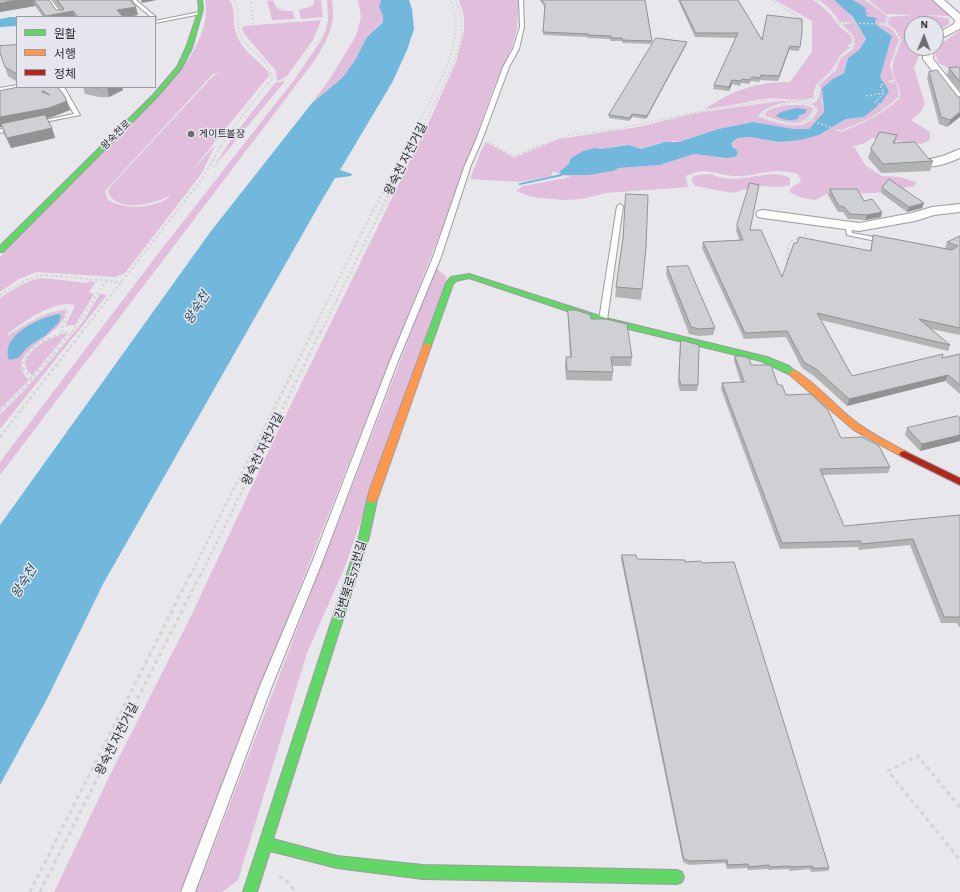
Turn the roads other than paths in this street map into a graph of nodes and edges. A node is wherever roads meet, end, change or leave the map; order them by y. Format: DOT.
graph roads {
  1 [pos="49,0"];
  2 [pos="133,0"];
  3 [pos="200,0"];
  4 [pos="521,0"];
  5 [pos="938,0"];
  6 [pos="200,13"];
  7 [pos="62,16"];
  8 [pos="151,16"];
  9 [pos="156,20"];
  10 [pos="944,34"];
  11 [pos="928,56"];
  12 [pos="16,86"];
  13 [pos="62,88"];
  14 [pos="0,90"];
  15 [pos="960,100"];
  16 [pos="31,124"];
  17 [pos="23,126"];
  18 [pos="0,131"];
  19 [pos="960,153"];
  20 [pos="930,163"];
  21 [pos="620,206"];
  22 [pos="960,208"];
  23 [pos="763,214"];
  24 [pos="848,225"];
  25 [pos="896,243"];
  26 [pos="0,250"];
  27 [pos="603,320"];
  28 [pos="960,482"];
  29 [pos="265,843"];
  30 [pos="677,877"];
  31 [pos="251,889"];
  32 [pos="188,892"];
  33 [pos="239,892"];
  1 -- 7 [label="lane"];
  2 -- 8 [label="lane"];
  3 -- 6 [label="street, 왕숙천로"];
  4 -- 32 [label="lane"];
  5 -- 10 [label="street"];
  6 -- 9 [label="lane"];
  6 -- 26 [label="street, 왕숙천로"];
  11 -- 15 [label="street"];
  12 -- 14 [label="lane"];
  13 -- 16 [label="lane"];
  17 -- 18 [label="lane"];
  19 -- 20 [label="street"];
  21 -- 27 [label="lane"];
  22 -- 24 [label="street"];
  23 -- 24 [label="street"];
  24 -- 25 [label="lane"];
  27 -- 28 [label="street"];
  27 -- 29 [label="street, 강변북로573번길"];
  29 -- 30 [label="street"];
  29 -- 31 [label="street, 강변북로573번길"];
  31 -- 33 [label="lane"];
}
